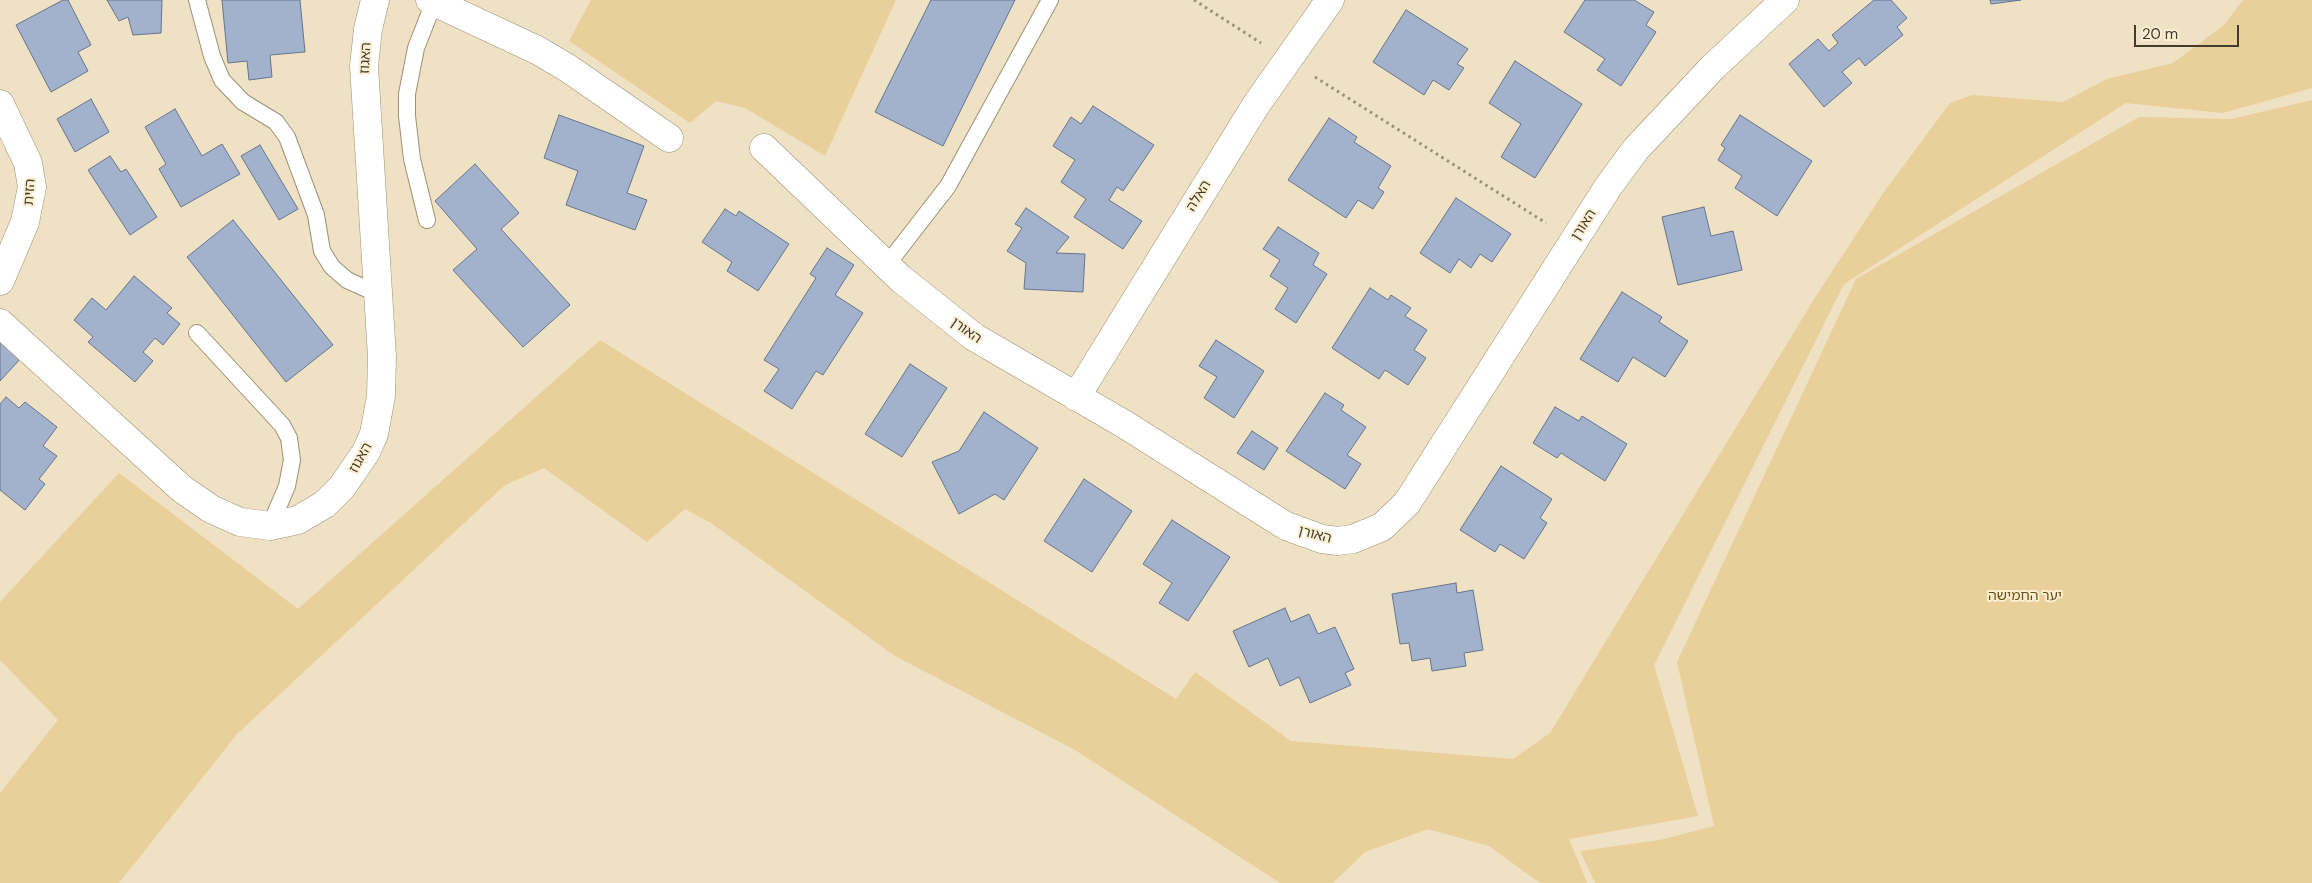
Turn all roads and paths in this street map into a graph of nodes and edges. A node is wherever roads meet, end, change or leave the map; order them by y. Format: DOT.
graph roads {
  1 [pos="197,0"];
  2 [pos="375,0"];
  3 [pos="1050,0"];
  4 [pos="1194,0"];
  5 [pos="1330,0"];
  6 [pos="1785,0"];
  7 [pos="432,1"];
  8 [pos="1287,59"];
  9 [pos="0,104"];
  10 [pos="669,138"];
  11 [pos="764,148"];
  12 [pos="427,220"];
  13 [pos="1573,241"];
  14 [pos="886,266"];
  15 [pos="0,281"];
  16 [pos="378,294"];
  17 [pos="0,323"];
  18 [pos="196,333"];
  19 [pos="1076,397"];
  20 [pos="270,526"];
  1 -- 16 [label="lane"];
  2 -- 16 [label="street, האגוז"];
  3 -- 14 [label="lane"];
  4 -- 8 [label="path"];
  5 -- 8 [label="street, האלה"];
  6 -- 13 [label="street, האורן"];
  7 -- 10 [label="street"];
  7 -- 12 [label="lane"];
  8 -- 13 [label="path"];
  8 -- 19 [label="street, האלה"];
  9 -- 15 [label="street, הזית"];
  11 -- 14 [label="street, האורן"];
  13 -- 19 [label="street, האורן"];
  14 -- 19 [label="street, האורן"];
  16 -- 20 [label="street, האגוז"];
  17 -- 20 [label="street, האגוז"];
  18 -- 20 [label="lane"];
}
